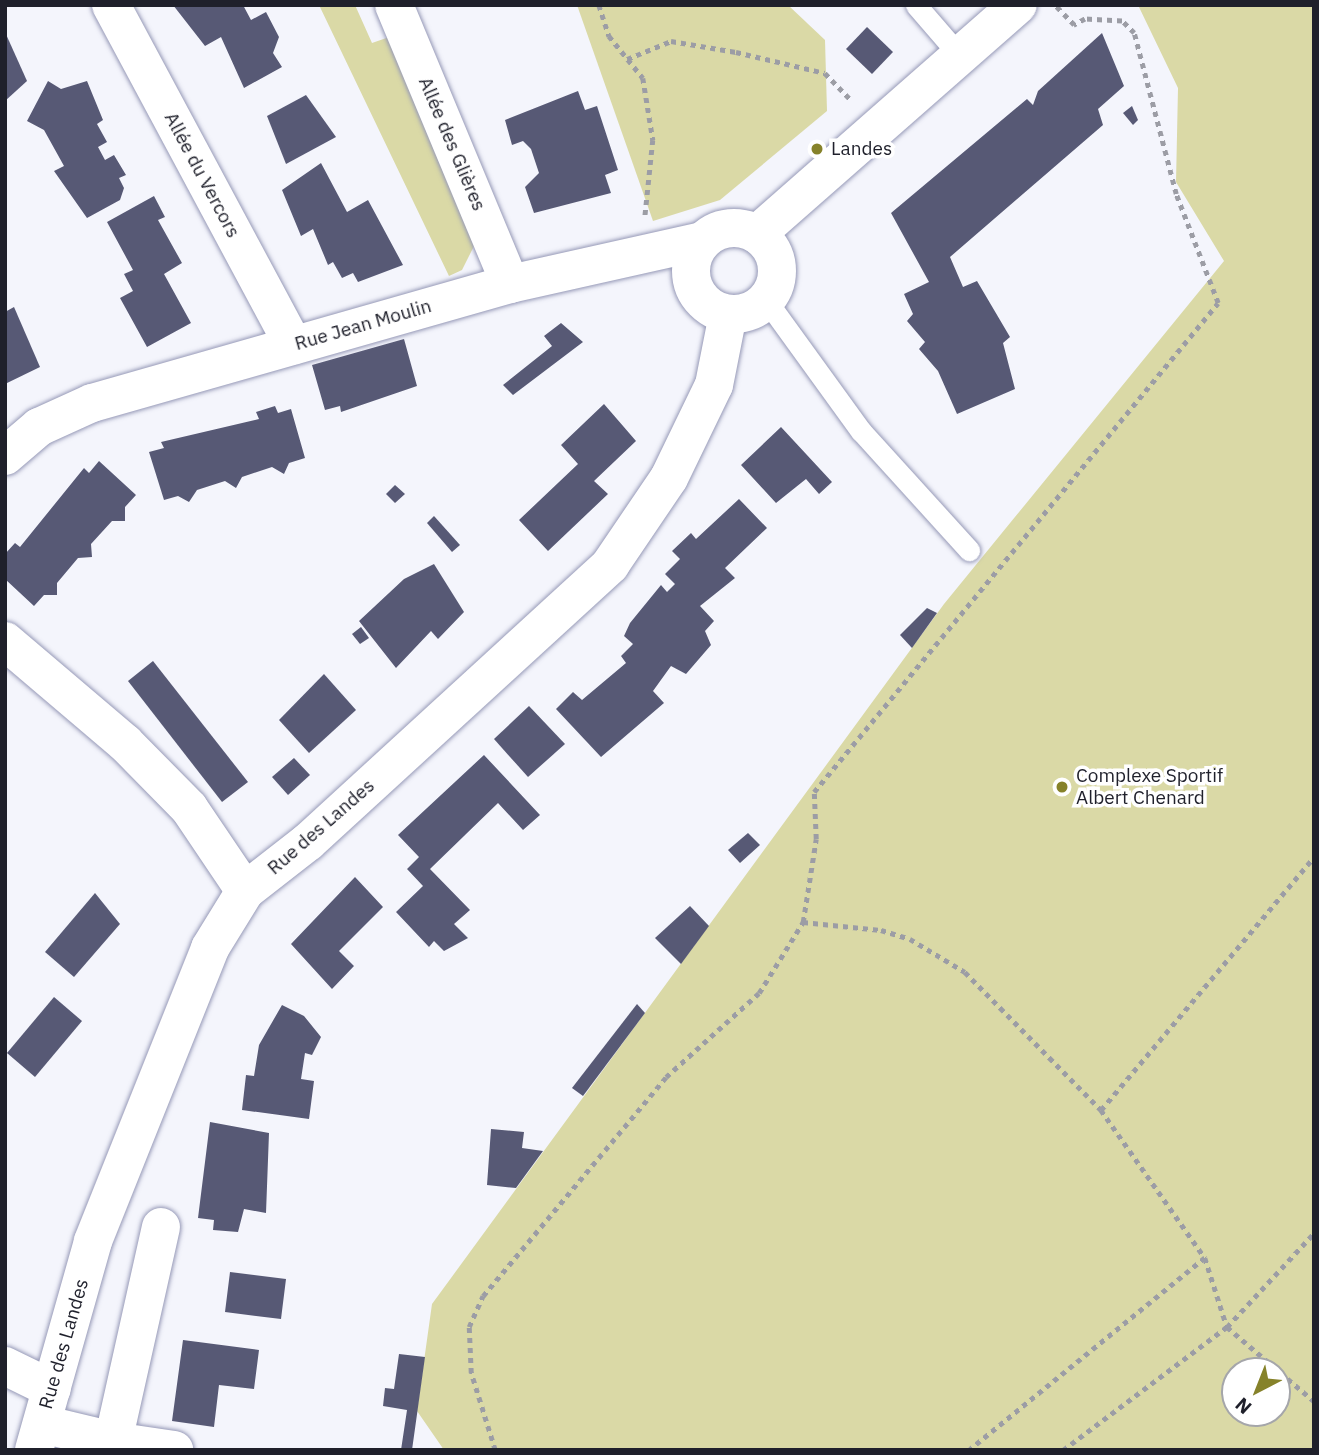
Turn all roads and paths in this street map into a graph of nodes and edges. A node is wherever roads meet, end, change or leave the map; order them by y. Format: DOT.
graph roads {
  1 [pos="111,5"];
  2 [pos="394,5"];
  3 [pos="599,5"];
  4 [pos="916,5"];
  5 [pos="1018,5"];
  6 [pos="1055,5"];
  7 [pos="960,56"];
  8 [pos="627,60"];
  9 [pos="879,128"];
  10 [pos="757,234"];
  11 [pos="702,241"];
  12 [pos="640,254"];
  13 [pos="510,284"];
  14 [pos="766,300"];
  15 [pos="728,314"];
  16 [pos="293,345"];
  17 [pos="14,443"];
  18 [pos="969,550"];
  19 [pos="9,650"];
  20 [pos="1314,857"];
  21 [pos="245,891"];
  22 [pos="803,922"];
  23 [pos="1101,1110"];
  24 [pos="161,1227"];
  25 [pos="1314,1233"];
  26 [pos="1205,1258"];
  27 [pos="1227,1327"];
  28 [pos="5,1366"];
  29 [pos="1314,1401"];
  30 [pos="43,1421"];
  31 [pos="113,1445"];
  32 [pos="174,1450"];
  33 [pos="495,1450"];
  34 [pos="970,1450"];
  35 [pos="1063,1450"];
  1 -- 16 [label="street, Allée du Vercors"];
  2 -- 13 [label="street, Allée des Glières"];
  3 -- 8 [label="path"];
  4 -- 7 [label="lane"];
  5 -- 7 [label="street"];
  6 -- 22 [label="path"];
  7 -- 9 [label="street"];
  8 -- 9 [label="path"];
  8 -- 12 [label="path"];
  9 -- 10 [label="street"];
  10 -- 11 [label="street"];
  10 -- 14 [label="street"];
  11 -- 12 [label="street, Rue Jean Moulin"];
  11 -- 15 [label="street"];
  12 -- 13 [label="street, Rue Jean Moulin"];
  13 -- 16 [label="street, Rue Jean Moulin"];
  14 -- 15 [label="street"];
  14 -- 18 [label="lane"];
  15 -- 21 [label="street, Rue des Landes"];
  16 -- 17 [label="street, Rue Jean Moulin"];
  19 -- 21 [label="street"];
  20 -- 23 [label="path"];
  21 -- 30 [label="street, Rue des Landes"];
  22 -- 23 [label="path"];
  22 -- 33 [label="path"];
  23 -- 26 [label="path"];
  24 -- 31 [label="street"];
  25 -- 27 [label="path"];
  26 -- 27 [label="path"];
  26 -- 34 [label="path"];
  27 -- 29 [label="path"];
  27 -- 35 [label="path"];
  28 -- 30 [label="street"];
  30 -- 31 [label="street, Rue des Landes"];
  31 -- 32 [label="street, Rue des Landes"];
}
